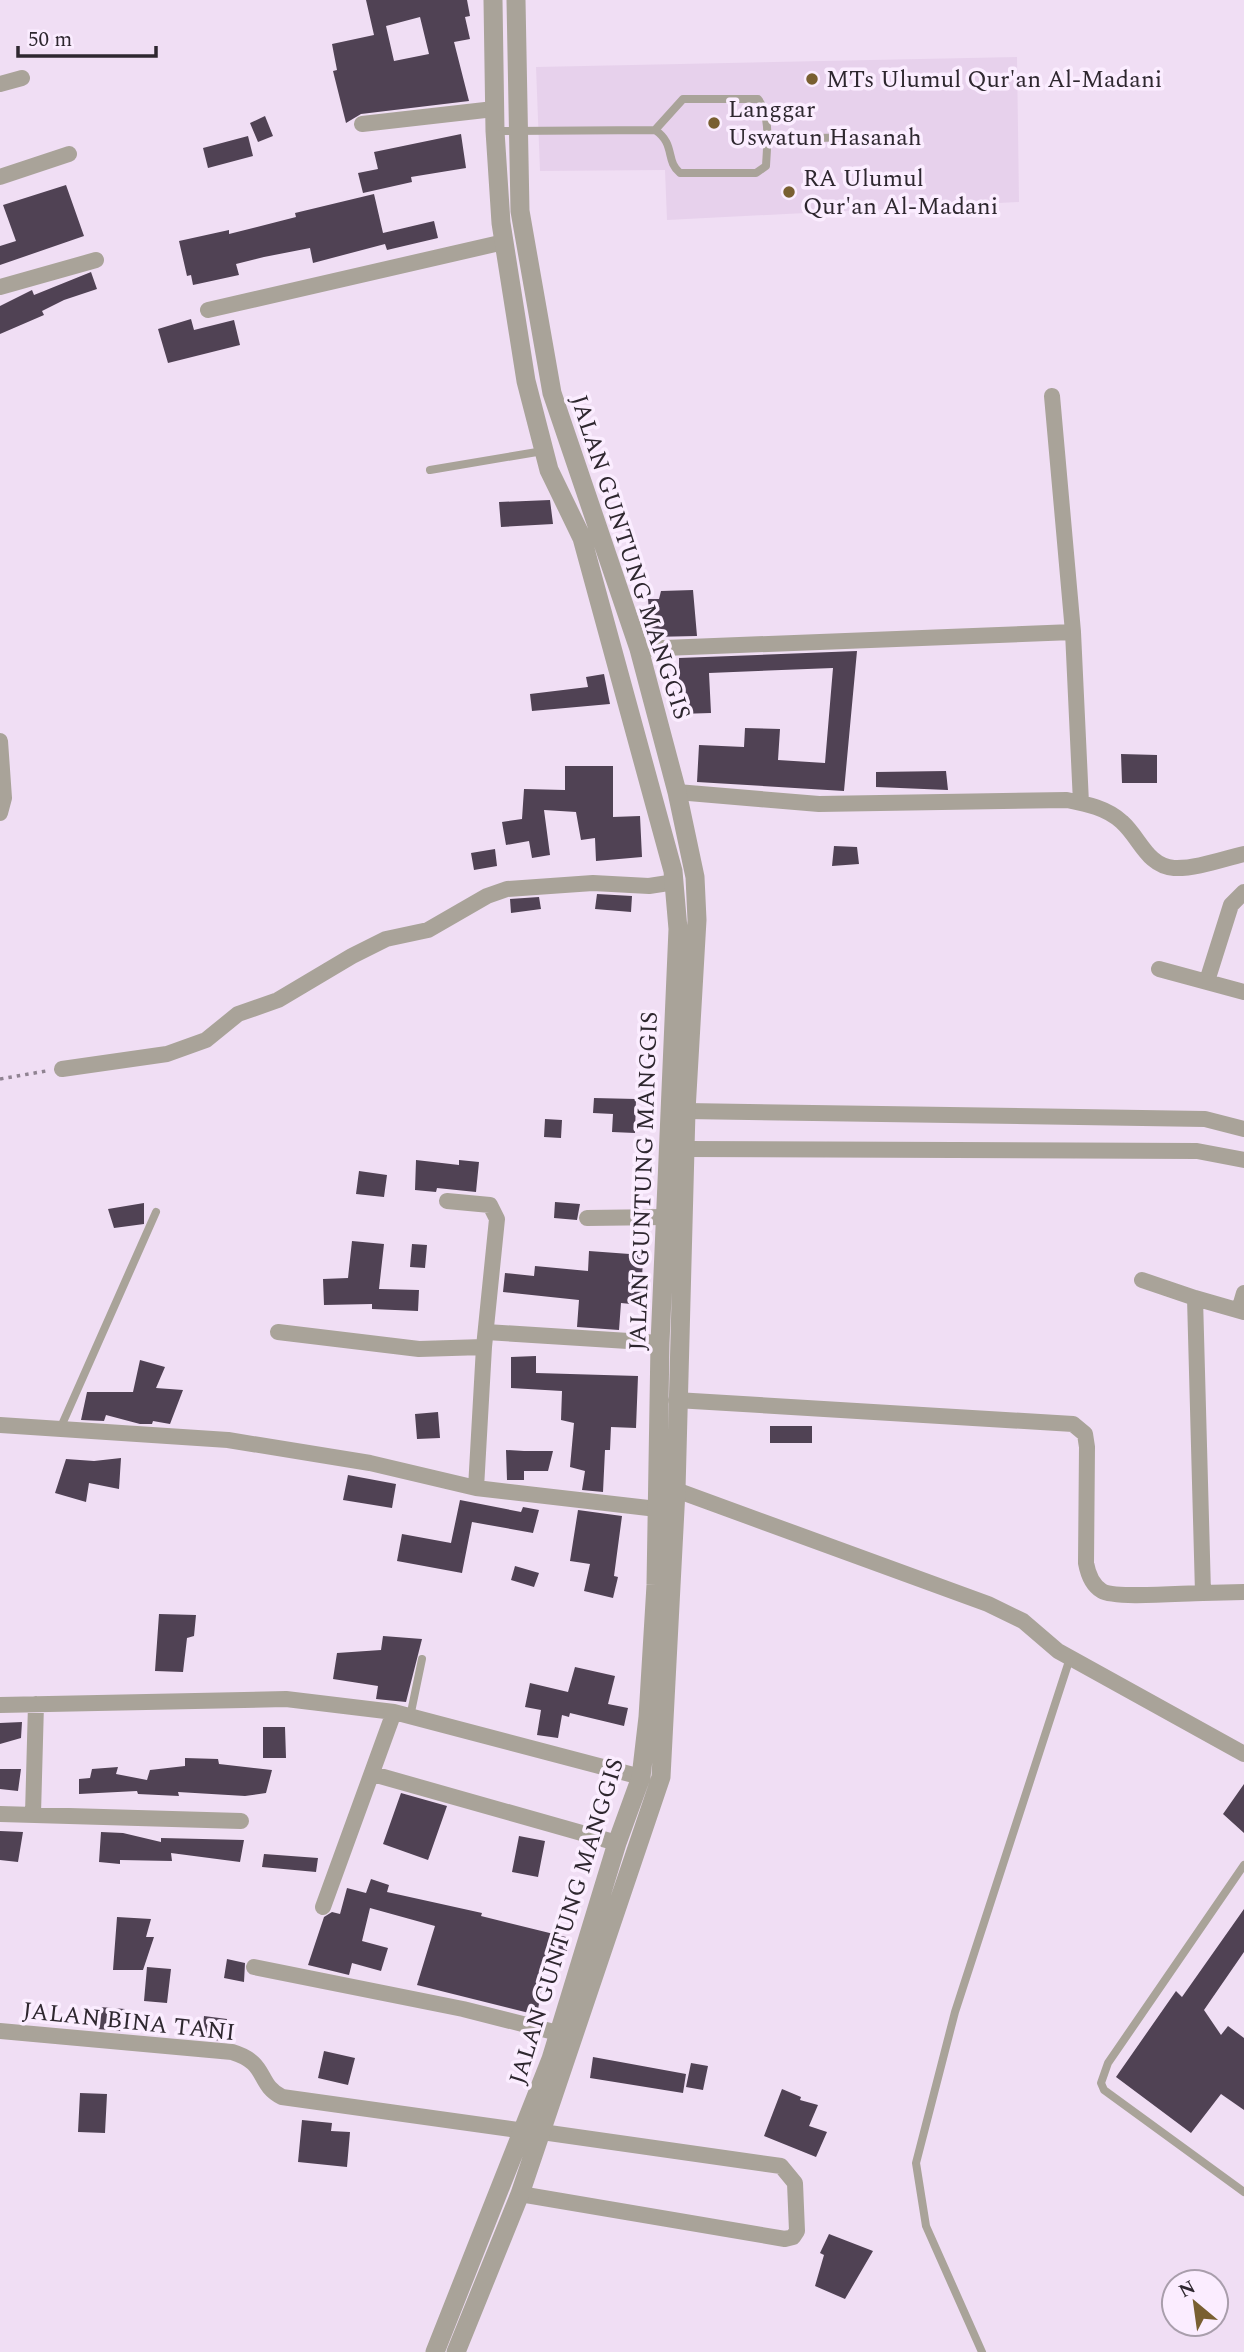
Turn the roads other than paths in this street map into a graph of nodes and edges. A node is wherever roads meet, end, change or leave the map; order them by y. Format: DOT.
graph roads {
  1 [pos="493,0"];
  2 [pos="516,0"];
  3 [pos="22,78"];
  4 [pos="0,83"];
  5 [pos="494,108"];
  6 [pos="362,124"];
  7 [pos="518,130"];
  8 [pos="654,130"];
  9 [pos="495,131"];
  10 [pos="912,136"];
  11 [pos="767,139"];
  12 [pos="69,154"];
  13 [pos="0,177"];
  14 [pos="504,242"];
  15 [pos="96,260"];
  16 [pos="0,286"];
  17 [pos="208,310"];
  18 [pos="1052,396"];
  19 [pos="543,451"];
  20 [pos="430,470"];
  21 [pos="1073,632"];
  22 [pos="639,649"];
  23 [pos="0,741"];
  24 [pos="677,792"];
  25 [pos="1081,803"];
  26 [pos="0,813"];
  27 [pos="1244,854"];
  28 [pos="675,882"];
  29 [pos="1244,892"];
  30 [pos="1159,969"];
  31 [pos="1207,981"];
  32 [pos="1244,992"];
  33 [pos="62,1069"];
  34 [pos="687,1111"];
  35 [pos="1244,1129"];
  36 [pos="686,1149"];
  37 [pos="1244,1160"];
  38 [pos="447,1200"];
  39 [pos="156,1212"];
  40 [pos="665,1217"];
  41 [pos="587,1218"];
  42 [pos="1142,1280"];
  43 [pos="1244,1293"];
  44 [pos="1195,1298"];
  45 [pos="1241,1311"];
  46 [pos="278,1332"];
  47 [pos="485,1340"];
  48 [pos="660,1343"];
  49 [pos="676,1400"];
  50 [pos="0,1425"];
  51 [pos="60,1429"];
  52 [pos="476,1488"];
  53 [pos="676,1490"];
  54 [pos="657,1508"];
  55 [pos="1244,1592"];
  56 [pos="1203,1593"];
  57 [pos="1070,1658"];
  58 [pos="422,1659"];
  59 [pos="0,1704"];
  60 [pos="36,1704"];
  61 [pos="394,1712"];
  62 [pos="410,1717"];
  63 [pos="1244,1754"];
  64 [pos="373,1774"];
  65 [pos="641,1777"];
  66 [pos="0,1814"];
  67 [pos="33,1814"];
  68 [pos="241,1821"];
  69 [pos="617,1843"];
  70 [pos="1244,1865"];
  71 [pos="323,1907"];
  72 [pos="254,1968"];
  73 [pos="0,2031"];
  74 [pos="558,2033"];
  75 [pos="533,2131"];
  76 [pos="1244,2192"];
  77 [pos="520,2194"];
  78 [pos="435,2352"];
  79 [pos="456,2352"];
  80 [pos="982,2352"];
  1 -- 5 [label="street, JALAN GUNTUNG MANGGIS"];
  2 -- 7 [label="street, JALAN GUNTUNG MANGGIS"];
  3 -- 4 [label="street"];
  5 -- 6 [label="street"];
  5 -- 9 [label="street, JALAN GUNTUNG MANGGIS"];
  7 -- 8 [label="lane"];
  7 -- 9 [label="lane"];
  7 -- 22 [label="street, JALAN GUNTUNG MANGGIS"];
  8 -- 11 [label="lane"];
  8 -- 11 [label="lane"];
  9 -- 14 [label="street, JALAN GUNTUNG MANGGIS"];
  10 -- 11 [label="lane"];
  12 -- 13 [label="street"];
  14 -- 17 [label="street"];
  14 -- 19 [label="street, JALAN GUNTUNG MANGGIS"];
  15 -- 16 [label="street"];
  18 -- 21 [label="street"];
  19 -- 20 [label="lane"];
  19 -- 28 [label="street, JALAN GUNTUNG MANGGIS"];
  21 -- 22 [label="street"];
  21 -- 25 [label="street"];
  22 -- 24 [label="street, JALAN GUNTUNG MANGGIS"];
  23 -- 26 [label="street"];
  24 -- 25 [label="street"];
  24 -- 34 [label="street, JALAN GUNTUNG MANGGIS"];
  25 -- 27 [label="street"];
  28 -- 33 [label="street"];
  28 -- 40 [label="street, JALAN GUNTUNG MANGGIS"];
  29 -- 31 [label="street"];
  30 -- 31 [label="street"];
  31 -- 32 [label="street"];
  34 -- 35 [label="street"];
  34 -- 36 [label="street, JALAN GUNTUNG MANGGIS"];
  36 -- 37 [label="street"];
  36 -- 49 [label="street, JALAN GUNTUNG MANGGIS"];
  38 -- 47 [label="street"];
  39 -- 51 [label="lane"];
  40 -- 41 [label="street"];
  40 -- 48 [label="street, JALAN GUNTUNG MANGGIS"];
  42 -- 44 [label="street"];
  43 -- 45 [label="street"];
  44 -- 45 [label="street"];
  44 -- 56 [label="street"];
  46 -- 47 [label="street"];
  47 -- 48 [label="street"];
  47 -- 52 [label="street"];
  48 -- 54 [label="street, JALAN GUNTUNG MANGGIS"];
  49 -- 53 [label="street, JALAN GUNTUNG MANGGIS"];
  49 -- 56 [label="street"];
  50 -- 51 [label="street"];
  51 -- 52 [label="street"];
  52 -- 54 [label="street"];
  53 -- 57 [label="street"];
  53 -- 75 [label="street, JALAN GUNTUNG MANGGIS"];
  54 -- 65 [label="street, JALAN GUNTUNG MANGGIS"];
  55 -- 56 [label="street"];
  57 -- 63 [label="street"];
  57 -- 80 [label="lane"];
  58 -- 62 [label="lane"];
  59 -- 60 [label="street"];
  60 -- 61 [label="street"];
  60 -- 67 [label="street"];
  61 -- 62 [label="street"];
  61 -- 64 [label="street"];
  62 -- 65 [label="street"];
  64 -- 69 [label="street"];
  64 -- 71 [label="street"];
  65 -- 69 [label="street, JALAN GUNTUNG MANGGIS"];
  66 -- 67 [label="street"];
  67 -- 68 [label="street"];
  69 -- 74 [label="street, JALAN GUNTUNG MANGGIS"];
  70 -- 76 [label="lane"];
  72 -- 74 [label="street"];
  73 -- 75 [label="street, JALAN BINA TANI"];
  74 -- 75 [label="street, JALAN GUNTUNG MANGGIS"];
  75 -- 77 [label="street, JALAN GUNTUNG MANGGIS"];
  75 -- 77 [label="street, JALAN BINA TANI"];
  75 -- 78 [label="street, JALAN GUNTUNG MANGGIS"];
  77 -- 79 [label="street, JALAN GUNTUNG MANGGIS"];
}
